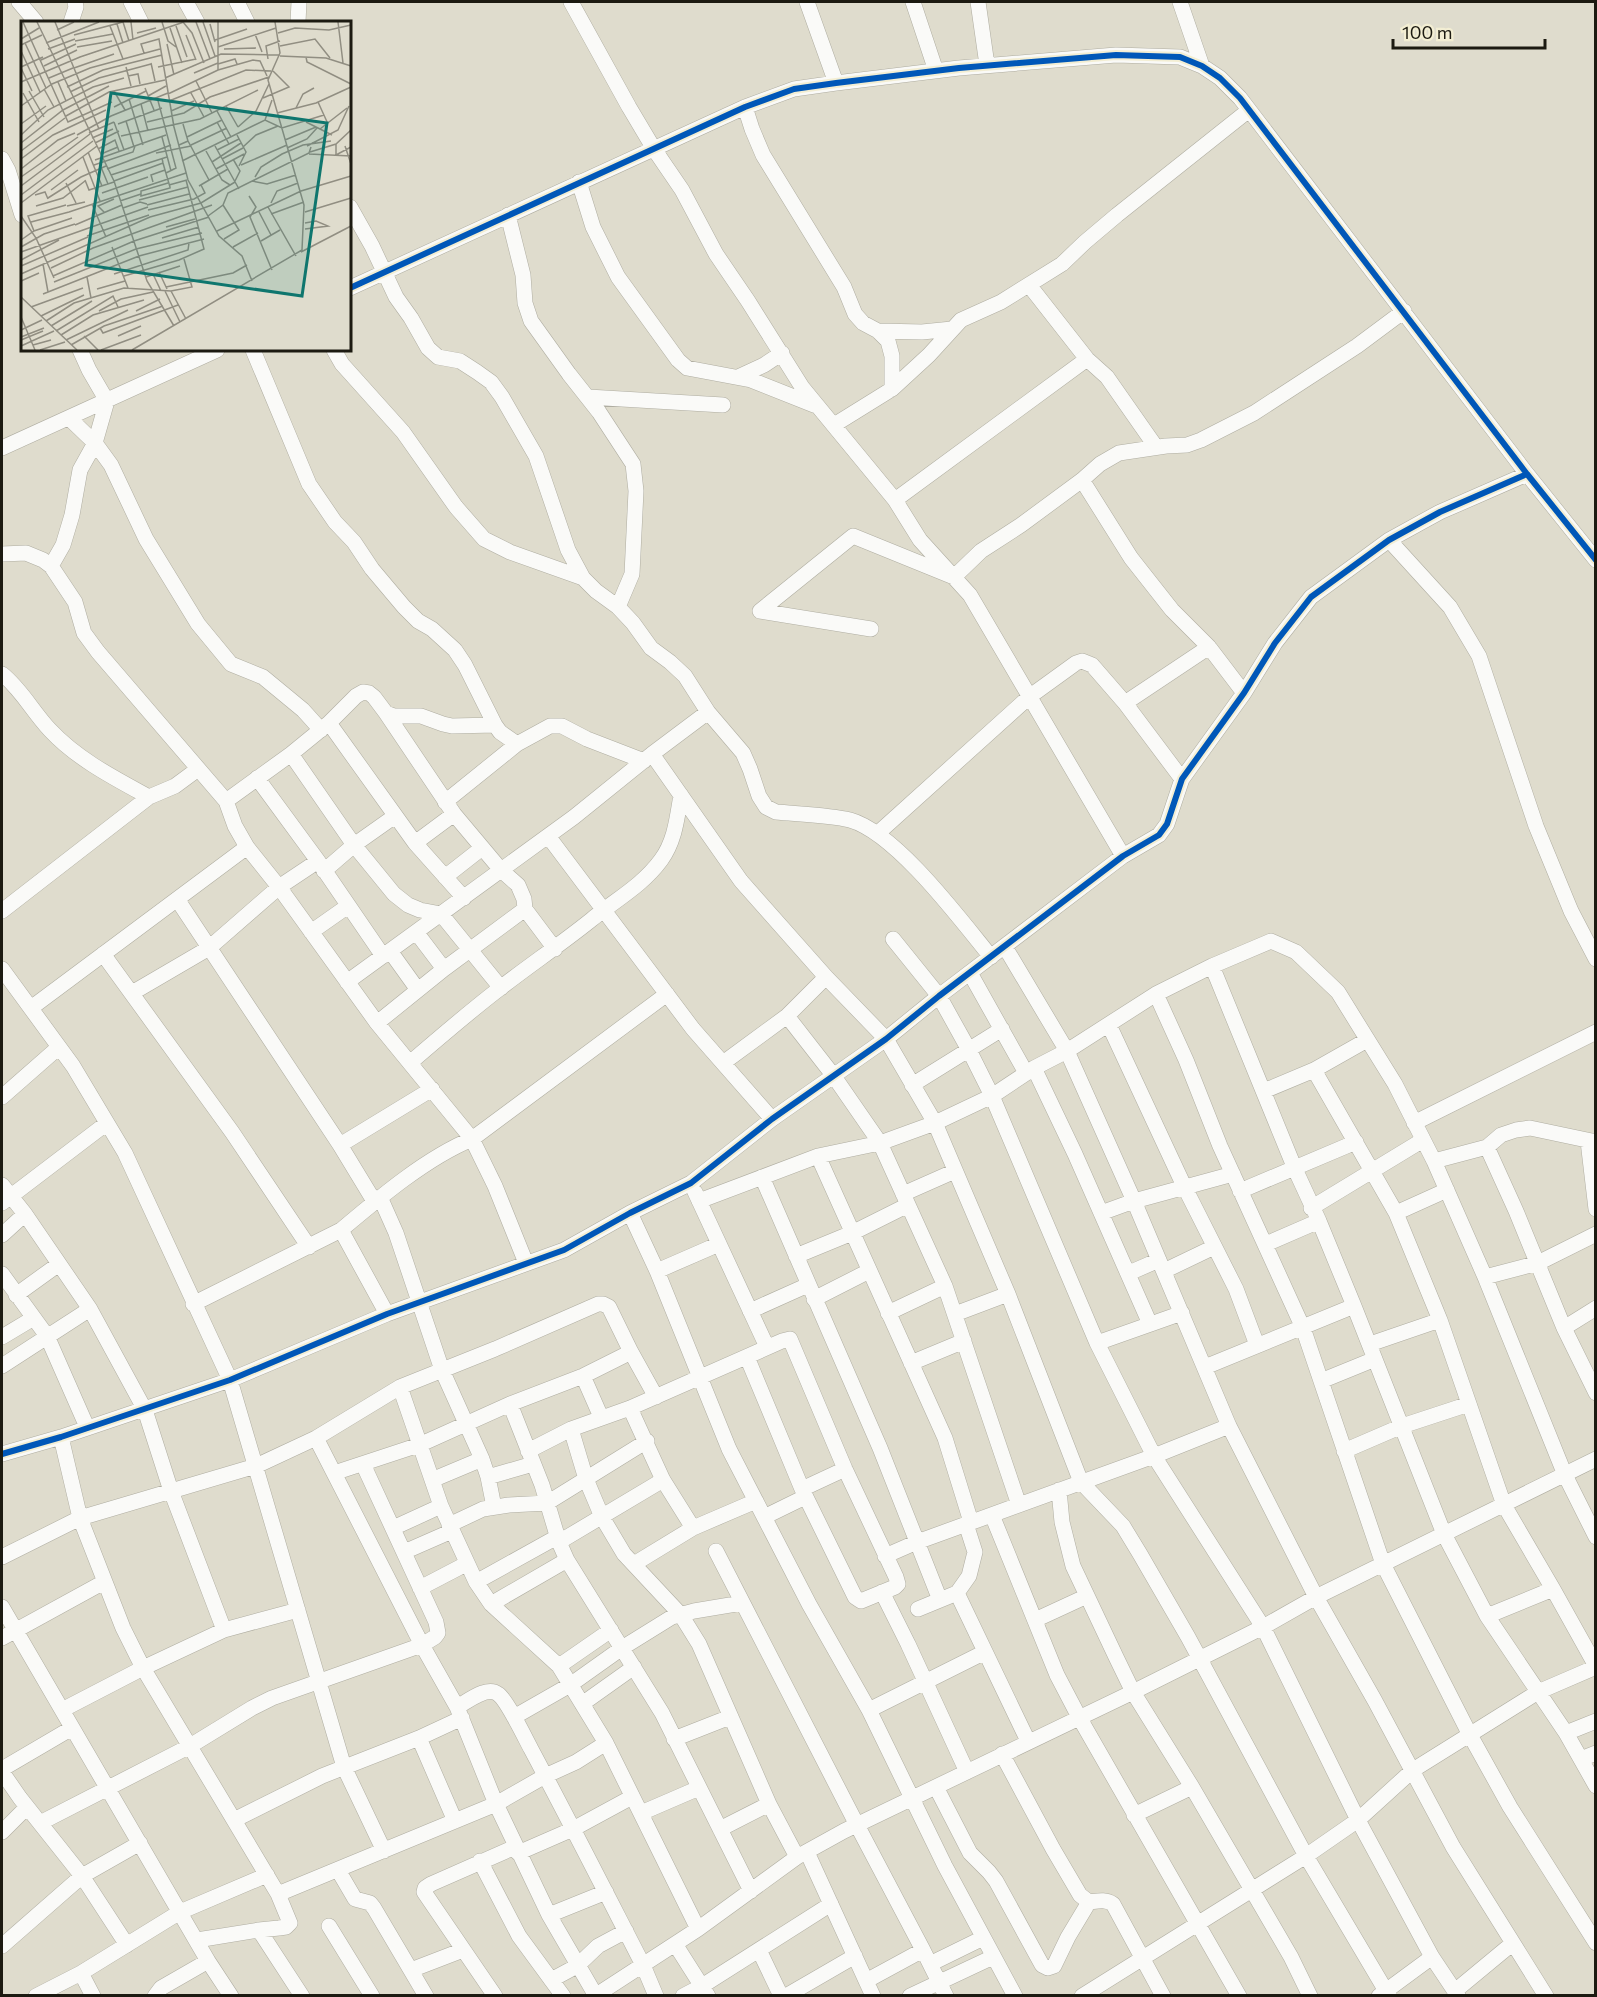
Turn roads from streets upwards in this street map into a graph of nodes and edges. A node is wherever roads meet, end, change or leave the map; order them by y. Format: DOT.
graph roads {
  1 [pos="19,2"];
  2 [pos="75,2"];
  3 [pos="131,2"];
  4 [pos="186,2"];
  5 [pos="237,2"];
  6 [pos="299,2"];
  7 [pos="571,2"];
  8 [pos="807,2"];
  9 [pos="913,2"];
  10 [pos="978,2"];
  11 [pos="1180,2"];
  12 [pos="35,21"];
  13 [pos="70,21"];
  14 [pos="140,21"];
  15 [pos="196,21"];
  16 [pos="246,21"];
  17 [pos="298,21"];
  18 [pos="987,65"];
  19 [pos="1202,66"];
  20 [pos="936,71"];
  21 [pos="836,83"];
  22 [pos="745,106"];
  23 [pos="1249,110"];
  24 [pos="654,149"];
  25 [pos="2,159"];
  26 [pos="21,178"];
  27 [pos="579,182"];
  28 [pos="13,190"];
  29 [pos="351,209"];
  30 [pos="21,212"];
  31 [pos="508,215"];
  32 [pos="384,271"];
  33 [pos="1029,285"];
  34 [pos="351,288"];
  35 [pos="1404,311"];
  36 [pos="952,328"];
  37 [pos="878,331"];
  38 [pos="81,351"];
  39 [pos="209,351"];
  40 [pos="253,351"];
  41 [pos="335,351"];
  42 [pos="782,353"];
  43 [pos="1088,359"];
  44 [pos="738,377"];
  45 [pos="892,389"];
  46 [pos="588,397"];
  47 [pos="107,401"];
  48 [pos="723,405"];
  49 [pos="817,406"];
  50 [pos="69,418"];
  51 [pos="834,425"];
  52 [pos="95,443"];
  53 [pos="1156,447"];
  54 [pos="2,448"];
  55 [pos="1527,474"];
  56 [pos="1082,480"];
  57 [pos="895,500"];
  58 [pos="1389,540"];
  59 [pos="2,554"];
  60 [pos="1596,560"];
  61 [pos="51,566"];
  62 [pos="954,577"];
  63 [pos="583,578"];
  64 [pos="618,607"];
  65 [pos="871,628"];
  66 [pos="1209,647"];
  67 [pos="2,674"];
  68 [pos="1244,693"];
  69 [pos="1029,697"];
  70 [pos="1125,703"];
  71 [pos="708,712"];
  72 [pos="386,713"];
  73 [pos="495,726"];
  74 [pos="325,727"];
  75 [pos="518,744"];
  76 [pos="291,754"];
  77 [pos="648,757"];
  78 [pos="198,769"];
  79 [pos="257,778"];
  80 [pos="1182,779"];
  81 [pos="681,795"];
  82 [pos="149,797"];
  83 [pos="226,801"];
  84 [pos="450,808"];
  85 [pos="395,816"];
  86 [pos="877,834"];
  87 [pos="548,836"];
  88 [pos="415,843"];
  89 [pos="354,845"];
  90 [pos="247,847"];
  91 [pos="482,848"];
  92 [pos="1123,856"];
  93 [pos="321,866"];
  94 [pos="501,870"];
  95 [pos="445,877"];
  96 [pos="279,887"];
  97 [pos="464,898"];
  98 [pos="177,900"];
  99 [pos="348,906"];
  100 [pos="525,909"];
  101 [pos="603,910"];
  102 [pos="2,911"];
  103 [pos="441,914"];
  104 [pos="311,932"];
  105 [pos="416,932"];
  106 [pos="893,939"];
  107 [pos="1005,947"];
  108 [pos="209,948"];
  109 [pos="555,949"];
  110 [pos="471,950"];
  111 [pos="103,954"];
  112 [pos="386,954"];
  113 [pos="991,957"];
  114 [pos="1596,959"];
  115 [pos="1212,966"];
  116 [pos="2,969"];
  117 [pos="444,969"];
  118 [pos="970,973"];
  119 [pos="826,977"];
  120 [pos="347,982"];
  121 [pos="6,985"];
  122 [pos="501,988"];
  123 [pos="418,990"];
  124 [pos="132,993"];
  125 [pos="667,994"];
  126 [pos="1156,994"];
  127 [pos="939,996"];
  128 [pos="31,1008"];
  129 [pos="787,1016"];
  130 [pos="377,1023"];
  131 [pos="1108,1025"];
  132 [pos="1002,1029"];
  133 [pos="1596,1032"];
  134 [pos="886,1039"];
  135 [pos="1367,1040"];
  136 [pos="59,1047"];
  137 [pos="969,1050"];
  138 [pos="1067,1051"];
  139 [pos="411,1062"];
  140 [pos="723,1063"];
  141 [pos="1314,1070"];
  142 [pos="1030,1071"];
  143 [pos="833,1075"];
  144 [pos="912,1085"];
  145 [pos="432,1089"];
  146 [pos="1263,1091"];
  147 [pos="992,1096"];
  148 [pos="2,1097"];
  149 [pos="772,1119"];
  150 [pos="107,1123"];
  151 [pos="935,1123"];
  152 [pos="1414,1123"];
  153 [pos="472,1139"];
  154 [pos="1423,1140"];
  155 [pos="1356,1142"];
  156 [pos="1592,1142"];
  157 [pos="880,1143"];
  158 [pos="339,1145"];
  159 [pos="1487,1147"];
  160 [pos="818,1156"];
  161 [pos="1434,1161"];
  162 [pos="1295,1169"];
  163 [pos="955,1171"];
  164 [pos="1372,1172"];
  165 [pos="1233,1174"];
  166 [pos="762,1177"];
  167 [pos="691,1183"];
  168 [pos="1184,1186"];
  169 [pos="1447,1190"];
  170 [pos="1240,1191"];
  171 [pos="5,1195"];
  172 [pos="377,1199"];
  173 [pos="906,1200"];
  174 [pos="699,1201"];
  175 [pos="1134,1201"];
  176 [pos="1596,1209"];
  177 [pos="630,1213"];
  178 [pos="1101,1213"];
  179 [pos="1396,1213"];
  180 [pos="25,1214"];
  181 [pos="1315,1214"];
  182 [pos="341,1230"];
  183 [pos="852,1233"];
  184 [pos="2,1234"];
  185 [pos="1596,1234"];
  186 [pos="719,1244"];
  187 [pos="1266,1244"];
  188 [pos="309,1247"];
  189 [pos="1214,1247"];
  190 [pos="796,1256"];
  191 [pos="526,1263"];
  192 [pos="1538,1263"];
  193 [pos="59,1264"];
  194 [pos="1162,1266"];
  195 [pos="657,1271"];
  196 [pos="869,1271"];
  197 [pos="1129,1273"];
  198 [pos="1485,1277"];
  199 [pos="7,1286"];
  200 [pos="945,1286"];
  201 [pos="811,1292"];
  202 [pos="1008,1294"];
  203 [pos="421,1302"];
  204 [pos="193,1304"];
  205 [pos="1354,1306"];
  206 [pos="1596,1308"];
  207 [pos="90,1309"];
  208 [pos="750,1311"];
  209 [pos="888,1313"];
  210 [pos="1182,1313"];
  211 [pos="387,1314"];
  212 [pos="955,1314"];
  213 [pos="32,1319"];
  214 [pos="1440,1320"];
  215 [pos="1150,1324"];
  216 [pos="1303,1328"];
  217 [pos="1564,1328"];
  218 [pos="47,1336"];
  219 [pos="2,1337"];
  220 [pos="964,1341"];
  221 [pos="1097,1343"];
  222 [pos="1257,1345"];
  223 [pos="767,1347"];
  224 [pos="631,1352"];
  225 [pos="1373,1352"];
  226 [pos="747,1357"];
  227 [pos="911,1363"];
  228 [pos="2,1366"];
  229 [pos="1205,1367"];
  230 [pos="442,1370"];
  231 [pos="583,1377"];
  232 [pos="699,1378"];
  233 [pos="230,1380"];
  234 [pos="1321,1381"];
  235 [pos="400,1387"];
  236 [pos="1594,1387"];
  237 [pos="656,1397"];
  238 [pos="510,1404"];
  239 [pos="1469,1404"];
  240 [pos="630,1408"];
  241 [pos="145,1410"];
  242 [pos="601,1417"];
  243 [pos="467,1424"];
  244 [pos="1229,1425"];
  245 [pos="1402,1426"];
  246 [pos="87,1427"];
  247 [pos="571,1429"];
  248 [pos="61,1437"];
  249 [pos="316,1438"];
  250 [pos="646,1441"];
  251 [pos="419,1445"];
  252 [pos="1344,1451"];
  253 [pos="2,1452"];
  254 [pos="1154,1456"];
  255 [pos="531,1457"];
  256 [pos="482,1458"];
  257 [pos="1596,1459"];
  258 [pos="363,1464"];
  259 [pos="256,1466"];
  260 [pos="845,1469"];
  261 [pos="334,1473"];
  262 [pos="1565,1475"];
  263 [pos="488,1477"];
  264 [pos="586,1479"];
  265 [pos="432,1480"];
  266 [pos="663,1480"];
  267 [pos="1082,1482"];
  268 [pos="1059,1490"];
  269 [pos="171,1491"];
  270 [pos="803,1493"];
  271 [pos="756,1502"];
  272 [pos="547,1503"];
  273 [pos="1504,1504"];
  274 [pos="1018,1505"];
  275 [pos="441,1506"];
  276 [pos="494,1507"];
  277 [pos="992,1515"];
  278 [pos="602,1517"];
  279 [pos="764,1517"];
  280 [pos="80,1518"];
  281 [pos="969,1523"];
  282 [pos="393,1528"];
  283 [pos="451,1528"];
  284 [pos="693,1528"];
  285 [pos="1444,1534"];
  286 [pos="1596,1537"];
  287 [pos="558,1539"];
  288 [pos="917,1542"];
  289 [pos="716,1551"];
  290 [pos="404,1552"];
  291 [pos="885,1556"];
  292 [pos="2,1557"];
  293 [pos="567,1560"];
  294 [pos="466,1564"];
  295 [pos="634,1564"];
  296 [pos="1383,1564"];
  297 [pos="104,1581"];
  298 [pos="476,1582"];
  299 [pos="420,1588"];
  300 [pos="1553,1588"];
  301 [pos="882,1592"];
  302 [pos="957,1593"];
  303 [pos="1087,1596"];
  304 [pos="1316,1597"];
  305 [pos="940,1600"];
  306 [pos="742,1603"];
  307 [pos="491,1604"];
  308 [pos="2,1607"];
  309 [pos="918,1609"];
  310 [pos="298,1610"];
  311 [pos="681,1615"];
  312 [pos="1487,1616"];
  313 [pos="1035,1620"];
  314 [pos="1263,1627"];
  315 [pos="224,1629"];
  316 [pos="611,1630"];
  317 [pos="8,1634"];
  318 [pos="422,1645"];
  319 [pos="622,1648"];
  320 [pos="985,1652"];
  321 [pos="1198,1658"];
  322 [pos="559,1666"];
  323 [pos="1596,1666"];
  324 [pos="634,1667"];
  325 [pos="143,1668"];
  326 [pos="319,1680"];
  327 [pos="926,1682"];
  328 [pos="570,1684"];
  329 [pos="1133,1692"];
  330 [pos="1538,1692"];
  331 [pos="582,1704"];
  332 [pos="62,1710"];
  333 [pos="868,1710"];
  334 [pos="459,1712"];
  335 [pos="514,1717"];
  336 [pos="730,1717"];
  337 [pos="1079,1717"];
  338 [pos="1596,1722"];
  339 [pos="72,1728"];
  340 [pos="1566,1733"];
  341 [pos="1470,1735"];
  342 [pos="419,1738"];
  343 [pos="674,1739"];
  344 [pos="1028,1742"];
  345 [pos="606,1743"];
  346 [pos="190,1746"];
  347 [pos="1002,1754"];
  348 [pos="1588,1756"];
  349 [pos="344,1767"];
  350 [pos="1413,1770"];
  351 [pos="2,1771"];
  352 [pos="967,1772"];
  353 [pos="545,1776"];
  354 [pos="1596,1786"];
  355 [pos="936,1787"];
  356 [pos="1191,1787"];
  357 [pos="107,1788"];
  358 [pos="699,1788"];
  359 [pos="632,1797"];
  360 [pos="913,1798"];
  361 [pos="496,1804"];
  362 [pos="769,1804"];
  363 [pos="27,1807"];
  364 [pos="641,1813"];
  365 [pos="1134,1815"];
  366 [pos="234,1820"];
  367 [pos="1358,1820"];
  368 [pos="455,1821"];
  369 [pos="40,1823"];
  370 [pos="856,1825"];
  371 [pos="573,1829"];
  372 [pos="720,1829"];
  373 [pos="2,1832"];
  374 [pos="140,1843"];
  375 [pos="517,1850"];
  376 [pos="384,1851"];
  377 [pos="970,1853"];
  378 [pos="802,1854"];
  379 [pos="1306,1856"];
  380 [pos="480,1861"];
  381 [pos="945,1866"];
  382 [pos="338,1870"];
  383 [pos="267,1875"];
  384 [pos="82,1876"];
  385 [pos="1252,1890"];
  386 [pos="751,1891"];
  387 [pos="606,1892"];
  388 [pos="278,1894"];
  389 [pos="1089,1902"];
  390 [pos="831,1904"];
  391 [pos="180,1912"];
  392 [pos="549,1915"];
  393 [pos="1197,1925"];
  394 [pos="329,1926"];
  395 [pos="698,1929"];
  396 [pos="259,1930"];
  397 [pos="626,1931"];
  398 [pos="983,1938"];
  399 [pos="197,1940"];
  400 [pos="1513,1943"];
  401 [pos="1596,1943"];
  402 [pos="675,1944"];
  403 [pos="126,1945"];
  404 [pos="2,1946"];
  405 [pos="463,1950"];
  406 [pos="759,1950"];
  407 [pos="855,1956"];
  408 [pos="1432,1956"];
  409 [pos="926,1957"];
  410 [pos="993,1957"];
  411 [pos="1142,1957"];
  412 [pos="208,1961"];
  413 [pos="643,1965"];
  414 [pos="577,1966"];
  415 [pos="411,1970"];
  416 [pos="81,1973"];
  417 [pos="551,1980"];
  418 [pos="866,1981"];
  419 [pos="943,1989"];
  420 [pos="705,1991"];
  421 [pos="1456,1993"];
  422 [pos="1385,1994"];
  423 [pos="36,1995"];
  424 [pos="93,1995"];
  425 [pos="155,1995"];
  426 [pos="231,1995"];
  427 [pos="302,1995"];
  428 [pos="372,1995"];
  429 [pos="426,1995"];
  430 [pos="495,1995"];
  431 [pos="563,1995"];
  432 [pos="595,1995"];
  433 [pos="656,1995"];
  434 [pos="683,1995"];
  435 [pos="781,1995"];
  436 [pos="786,1995"];
  437 [pos="873,1995"];
  438 [pos="910,1995"];
  439 [pos="1015,1995"];
  440 [pos="1082,1995"];
  441 [pos="1163,1995"];
  442 [pos="1239,1995"];
  443 [pos="1310,1995"];
  444 [pos="1546,1995"];
  1 -- 12 [label="street"];
  2 -- 13 [label="street"];
  3 -- 14 [label="street"];
  4 -- 15 [label="street"];
  5 -- 16 [label="street"];
  6 -- 17 [label="street"];
  7 -- 24 [label="street"];
  8 -- 21 [label="street"];
  9 -- 20 [label="street"];
  10 -- 18 [label="street"];
  11 -- 19 [label="street"];
  18 -- 19 [label="street"];
  18 -- 20 [label="street"];
  19 -- 23 [label="street"];
  20 -- 21 [label="street"];
  21 -- 22 [label="street"];
  22 -- 24 [label="street"];
  22 -- 37 [label="street"];
  23 -- 33 [label="street"];
  23 -- 35 [label="street"];
  24 -- 27 [label="street"];
  24 -- 42 [label="street"];
  25 -- 28 [label="street"];
  26 -- 28 [label="street"];
  27 -- 31 [label="street"];
  27 -- 44 [label="street"];
  28 -- 30 [label="street"];
  29 -- 32 [label="street"];
  31 -- 32 [label="street"];
  31 -- 46 [label="street"];
  32 -- 34 [label="street"];
  32 -- 63 [label="street"];
  33 -- 36 [label="street"];
  33 -- 43 [label="street"];
  35 -- 53 [label="street"];
  35 -- 55 [label="street"];
  36 -- 37 [label="street"];
  36 -- 45 [label="street"];
  37 -- 45 [label="street"];
  38 -- 47 [label="street"];
  39 -- 47 [label="street"];
  40 -- 73 [label="street"];
  41 -- 63 [label="street"];
  42 -- 44 [label="street"];
  42 -- 49 [label="street"];
  43 -- 53 [label="street"];
  43 -- 57 [label="street"];
  44 -- 49 [label="street"];
  45 -- 51 [label="street"];
  46 -- 48 [label="street"];
  46 -- 64 [label="street"];
  47 -- 50 [label="street"];
  47 -- 52 [label="street"];
  49 -- 51 [label="street"];
  50 -- 52 [label="street"];
  50 -- 54 [label="street"];
  51 -- 57 [label="street"];
  52 -- 61 [label="street"];
  52 -- 74 [label="street"];
  53 -- 56 [label="street"];
  55 -- 58 [label="street"];
  55 -- 60 [label="street"];
  56 -- 62 [label="street"];
  56 -- 66 [label="street"];
  57 -- 62 [label="street"];
  58 -- 68 [label="street"];
  58 -- 114 [label="street"];
  59 -- 61 [label="street"];
  61 -- 78 [label="street"];
  62 -- 65 [label="street"];
  62 -- 69 [label="street"];
  63 -- 64 [label="street"];
  64 -- 71 [label="street"];
  66 -- 68 [label="street"];
  66 -- 70 [label="street"];
  67 -- 82 [label="street"];
  68 -- 80 [label="street"];
  69 -- 70 [label="street"];
  69 -- 86 [label="street"];
  69 -- 92 [label="street"];
  70 -- 80 [label="street"];
  71 -- 77 [label="street"];
  71 -- 86 [label="street"];
  72 -- 73 [label="street"];
  72 -- 74 [label="street"];
  72 -- 84 [label="street"];
  73 -- 75 [label="street"];
  74 -- 76 [label="street"];
  74 -- 85 [label="street"];
  75 -- 77 [label="street"];
  75 -- 84 [label="street"];
  76 -- 79 [label="street"];
  76 -- 89 [label="street"];
  77 -- 81 [label="street"];
  77 -- 87 [label="street"];
  78 -- 82 [label="street"];
  78 -- 83 [label="street"];
  79 -- 83 [label="street"];
  79 -- 93 [label="street"];
  80 -- 92 [label="street"];
  81 -- 101 [label="street"];
  81 -- 119 [label="street"];
  82 -- 102 [label="street"];
  83 -- 90 [label="street"];
  84 -- 88 [label="street"];
  84 -- 91 [label="street"];
  85 -- 88 [label="street"];
  85 -- 89 [label="street"];
  86 -- 113 [label="street"];
  87 -- 94 [label="street"];
  87 -- 101 [label="street"];
  88 -- 95 [label="street"];
  89 -- 93 [label="street"];
  89 -- 103 [label="street"];
  90 -- 96 [label="street"];
  90 -- 98 [label="street"];
  91 -- 94 [label="street"];
  91 -- 95 [label="street"];
  92 -- 107 [label="street"];
  93 -- 96 [label="street"];
  93 -- 99 [label="street"];
  94 -- 97 [label="street"];
  94 -- 100 [label="street"];
  95 -- 97 [label="street"];
  96 -- 104 [label="street"];
  96 -- 108 [label="street"];
  97 -- 103 [label="street"];
  98 -- 108 [label="street"];
  98 -- 111 [label="street"];
  99 -- 104 [label="street"];
  99 -- 112 [label="street"];
  100 -- 109 [label="street"];
  100 -- 110 [label="street"];
  101 -- 109 [label="street"];
  101 -- 125 [label="street"];
  103 -- 105 [label="street"];
  103 -- 110 [label="street"];
  104 -- 120 [label="street"];
  105 -- 112 [label="street"];
  105 -- 117 [label="street"];
  106 -- 127 [label="street"];
  107 -- 113 [label="street"];
  107 -- 138 [label="street"];
  108 -- 124 [label="street"];
  108 -- 158 [label="street"];
  109 -- 122 [label="street"];
  110 -- 117 [label="street"];
  110 -- 122 [label="street"];
  111 -- 124 [label="street"];
  111 -- 128 [label="street"];
  112 -- 120 [label="street"];
  112 -- 123 [label="street"];
  113 -- 118 [label="street"];
  115 -- 126 [label="street"];
  115 -- 135 [label="street"];
  115 -- 146 [label="street"];
  116 -- 121 [label="street"];
  117 -- 123 [label="street"];
  118 -- 127 [label="street"];
  118 -- 132 [label="street"];
  119 -- 129 [label="street"];
  119 -- 134 [label="street"];
  120 -- 130 [label="street"];
  121 -- 128 [label="street"];
  122 -- 139 [label="street"];
  123 -- 130 [label="street"];
  124 -- 188 [label="street"];
  125 -- 140 [label="street"];
  125 -- 153 [label="street"];
  126 -- 131 [label="street"];
  126 -- 165 [label="street"];
  127 -- 134 [label="street"];
  127 -- 137 [label="street"];
  128 -- 136 [label="street"];
  129 -- 140 [label="street"];
  129 -- 143 [label="street"];
  130 -- 139 [label="street"];
  131 -- 138 [label="street"];
  131 -- 168 [label="street"];
  132 -- 137 [label="street"];
  132 -- 142 [label="street"];
  133 -- 152 [label="street"];
  134 -- 143 [label="street"];
  134 -- 144 [label="street"];
  135 -- 141 [label="street"];
  135 -- 152 [label="street"];
  136 -- 148 [label="street"];
  136 -- 150 [label="street"];
  137 -- 144 [label="street"];
  137 -- 147 [label="street"];
  138 -- 142 [label="street"];
  138 -- 175 [label="street"];
  139 -- 145 [label="street"];
  140 -- 149 [label="street"];
  141 -- 146 [label="street"];
  141 -- 155 [label="street"];
  142 -- 147 [label="street"];
  142 -- 178 [label="street"];
  143 -- 149 [label="street"];
  143 -- 157 [label="street"];
  144 -- 151 [label="street"];
  145 -- 153 [label="street"];
  145 -- 158 [label="street"];
  146 -- 162 [label="street"];
  147 -- 151 [label="street"];
  147 -- 221 [label="street"];
  149 -- 167 [label="street"];
  150 -- 171 [label="street"];
  150 -- 204 [label="street"];
  151 -- 157 [label="street"];
  151 -- 163 [label="street"];
  152 -- 154 [label="street"];
  153 -- 172 [label="street"];
  153 -- 191 [label="street"];
  154 -- 161 [label="street"];
  154 -- 164 [label="street"];
  155 -- 162 [label="street"];
  155 -- 164 [label="street"];
  156 -- 159 [label="street"];
  156 -- 176 [label="street"];
  157 -- 160 [label="street"];
  157 -- 173 [label="street"];
  158 -- 172 [label="street"];
  159 -- 161 [label="street"];
  159 -- 192 [label="street"];
  160 -- 166 [label="street"];
  160 -- 183 [label="street"];
  161 -- 169 [label="street"];
  162 -- 170 [label="street"];
  162 -- 181 [label="street"];
  163 -- 173 [label="street"];
  163 -- 202 [label="street"];
  164 -- 179 [label="street"];
  164 -- 181 [label="street"];
  165 -- 168 [label="street"];
  165 -- 170 [label="street"];
  166 -- 174 [label="street"];
  166 -- 190 [label="street"];
  167 -- 174 [label="street"];
  167 -- 177 [label="street"];
  168 -- 175 [label="street"];
  168 -- 189 [label="street"];
  169 -- 179 [label="street"];
  169 -- 198 [label="street"];
  170 -- 187 [label="street"];
  171 -- 180 [label="street"];
  172 -- 182 [label="street"];
  172 -- 203 [label="street"];
  173 -- 183 [label="street"];
  173 -- 200 [label="street"];
  174 -- 186 [label="street"];
  175 -- 178 [label="street"];
  175 -- 194 [label="street"];
  177 -- 191 [label="street"];
  177 -- 195 [label="street"];
  178 -- 197 [label="street"];
  179 -- 214 [label="street"];
  180 -- 184 [label="street"];
  180 -- 193 [label="street"];
  181 -- 187 [label="street"];
  181 -- 205 [label="street"];
  182 -- 188 [label="street"];
  182 -- 211 [label="street"];
  183 -- 190 [label="street"];
  183 -- 196 [label="street"];
  185 -- 192 [label="street"];
  186 -- 195 [label="street"];
  186 -- 208 [label="street"];
  187 -- 216 [label="street"];
  188 -- 204 [label="street"];
  189 -- 194 [label="street"];
  189 -- 222 [label="street"];
  190 -- 201 [label="street"];
  191 -- 203 [label="street"];
  192 -- 198 [label="street"];
  192 -- 217 [label="street"];
  193 -- 199 [label="street"];
  193 -- 207 [label="street"];
  194 -- 197 [label="street"];
  194 -- 210 [label="street"];
  195 -- 232 [label="street"];
  196 -- 201 [label="street"];
  196 -- 209 [label="street"];
  197 -- 215 [label="street"];
  198 -- 262 [label="street"];
  199 -- 213 [label="street"];
  200 -- 209 [label="street"];
  200 -- 212 [label="street"];
  201 -- 208 [label="street"];
  201 -- 288 [label="street"];
  202 -- 212 [label="street"];
  202 -- 267 [label="street"];
  203 -- 211 [label="street"];
  203 -- 230 [label="street"];
  204 -- 233 [label="street"];
  205 -- 216 [label="street"];
  205 -- 225 [label="street"];
  206 -- 217 [label="street"];
  207 -- 218 [label="street"];
  207 -- 241 [label="street"];
  208 -- 223 [label="street"];
  209 -- 227 [label="street"];
  210 -- 215 [label="street"];
  210 -- 229 [label="street"];
  211 -- 233 [label="street"];
  212 -- 220 [label="street"];
  213 -- 218 [label="street"];
  213 -- 219 [label="street"];
  214 -- 225 [label="street"];
  214 -- 239 [label="street"];
  215 -- 221 [label="street"];
  216 -- 222 [label="street"];
  216 -- 234 [label="street"];
  217 -- 236 [label="street"];
  218 -- 228 [label="street"];
  218 -- 246 [label="street"];
  220 -- 227 [label="street"];
  220 -- 274 [label="street"];
  221 -- 254 [label="street"];
  222 -- 229 [label="street"];
  223 -- 226 [label="street"];
  223 -- 260 [label="street"];
  224 -- 230 [label="street"];
  224 -- 231 [label="street"];
  224 -- 237 [label="street"];
  225 -- 234 [label="street"];
  225 -- 245 [label="street"];
  226 -- 232 [label="street"];
  226 -- 270 [label="street"];
  227 -- 281 [label="street"];
  229 -- 244 [label="street"];
  230 -- 235 [label="street"];
  230 -- 243 [label="street"];
  231 -- 238 [label="street"];
  231 -- 242 [label="street"];
  232 -- 237 [label="street"];
  232 -- 271 [label="street"];
  233 -- 241 [label="street"];
  233 -- 259 [label="street"];
  234 -- 252 [label="street"];
  235 -- 249 [label="street"];
  235 -- 251 [label="street"];
  237 -- 240 [label="street"];
  238 -- 243 [label="street"];
  238 -- 255 [label="street"];
  239 -- 245 [label="street"];
  239 -- 273 [label="street"];
  240 -- 242 [label="street"];
  240 -- 250 [label="street"];
  241 -- 246 [label="street"];
  241 -- 269 [label="street"];
  242 -- 247 [label="street"];
  243 -- 251 [label="street"];
  243 -- 256 [label="street"];
  244 -- 254 [label="street"];
  244 -- 304 [label="street"];
  245 -- 252 [label="street"];
  245 -- 285 [label="street"];
  246 -- 248 [label="street"];
  247 -- 255 [label="street"];
  247 -- 264 [label="street"];
  248 -- 253 [label="street"];
  248 -- 280 [label="street"];
  249 -- 259 [label="street"];
  249 -- 261 [label="street"];
  250 -- 264 [label="street"];
  250 -- 266 [label="street"];
  251 -- 258 [label="street"];
  251 -- 265 [label="street"];
  252 -- 296 [label="street"];
  254 -- 267 [label="street"];
  254 -- 314 [label="street"];
  255 -- 263 [label="street"];
  255 -- 272 [label="street"];
  256 -- 263 [label="street"];
  256 -- 265 [label="street"];
  257 -- 262 [label="street"];
  258 -- 261 [label="street"];
  258 -- 282 [label="street"];
  259 -- 269 [label="street"];
  259 -- 310 [label="street"];
  260 -- 270 [label="street"];
  260 -- 291 [label="street"];
  261 -- 318 [label="street"];
  262 -- 273 [label="street"];
  262 -- 286 [label="street"];
  263 -- 276 [label="street"];
  264 -- 272 [label="street"];
  264 -- 278 [label="street"];
  265 -- 275 [label="street"];
  266 -- 278 [label="street"];
  266 -- 284 [label="street"];
  267 -- 268 [label="street"];
  267 -- 321 [label="street"];
  268 -- 274 [label="street"];
  268 -- 303 [label="street"];
  269 -- 280 [label="street"];
  269 -- 315 [label="street"];
  270 -- 279 [label="street"];
  270 -- 301 [label="street"];
  271 -- 279 [label="street"];
  271 -- 284 [label="street"];
  272 -- 276 [label="street"];
  272 -- 287 [label="street"];
  273 -- 285 [label="street"];
  273 -- 300 [label="street"];
  274 -- 277 [label="street"];
  275 -- 282 [label="street"];
  275 -- 283 [label="street"];
  276 -- 283 [label="street"];
  277 -- 281 [label="street"];
  277 -- 313 [label="street"];
  278 -- 287 [label="street"];
  278 -- 295 [label="street"];
  279 -- 333 [label="street"];
  280 -- 292 [label="street"];
  280 -- 297 [label="street"];
  281 -- 288 [label="street"];
  281 -- 302 [label="street"];
  282 -- 290 [label="street"];
  283 -- 290 [label="street"];
  283 -- 294 [label="street"];
  284 -- 295 [label="street"];
  285 -- 296 [label="street"];
  285 -- 312 [label="street"];
  287 -- 293 [label="street"];
  287 -- 298 [label="street"];
  288 -- 291 [label="street"];
  288 -- 305 [label="street"];
  289 -- 306 [label="street"];
  290 -- 299 [label="street"];
  291 -- 301 [label="street"];
  293 -- 307 [label="street"];
  293 -- 316 [label="street"];
  294 -- 298 [label="street"];
  294 -- 299 [label="street"];
  295 -- 311 [label="street"];
  296 -- 304 [label="street"];
  296 -- 341 [label="street"];
  297 -- 317 [label="street"];
  297 -- 325 [label="street"];
  298 -- 307 [label="street"];
  299 -- 318 [label="street"];
  300 -- 312 [label="street"];
  300 -- 323 [label="street"];
  301 -- 327 [label="street"];
  302 -- 305 [label="street"];
  302 -- 320 [label="street"];
  303 -- 313 [label="street"];
  303 -- 329 [label="street"];
  304 -- 314 [label="street"];
  304 -- 350 [label="street"];
  305 -- 309 [label="street"];
  306 -- 311 [label="street"];
  306 -- 370 [label="street"];
  307 -- 322 [label="street"];
  308 -- 317 [label="street"];
  310 -- 315 [label="street"];
  310 -- 326 [label="street"];
  311 -- 319 [label="street"];
  311 -- 336 [label="street"];
  312 -- 330 [label="street"];
  313 -- 337 [label="street"];
  314 -- 321 [label="street"];
  314 -- 367 [label="street"];
  315 -- 325 [label="street"];
  316 -- 319 [label="street"];
  316 -- 322 [label="street"];
  317 -- 332 [label="street"];
  318 -- 326 [label="street"];
  318 -- 334 [label="street"];
  319 -- 324 [label="street"];
  319 -- 328 [label="street"];
  320 -- 327 [label="street"];
  320 -- 344 [label="street"];
  321 -- 329 [label="street"];
  321 -- 379 [label="street"];
  322 -- 328 [label="street"];
  323 -- 330 [label="street"];
  324 -- 331 [label="street"];
  324 -- 343 [label="street"];
  325 -- 332 [label="street"];
  325 -- 346 [label="street"];
  326 -- 346 [label="street"];
  326 -- 349 [label="street"];
  327 -- 333 [label="street"];
  327 -- 352 [label="street"];
  328 -- 331 [label="street"];
  328 -- 335 [label="street"];
  329 -- 337 [label="street"];
  329 -- 356 [label="street"];
  330 -- 340 [label="street"];
  330 -- 341 [label="street"];
  331 -- 345 [label="street"];
  332 -- 339 [label="street"];
  333 -- 360 [label="street"];
  334 -- 335 [label="street"];
  334 -- 342 [label="street"];
  334 -- 361 [label="street"];
  335 -- 353 [label="street"];
  336 -- 343 [label="street"];
  336 -- 362 [label="street"];
  337 -- 344 [label="street"];
  337 -- 365 [label="street"];
  338 -- 340 [label="street"];
  339 -- 351 [label="street"];
  339 -- 357 [label="street"];
  340 -- 348 [label="street"];
  341 -- 350 [label="street"];
  341 -- 401 [label="street"];
  342 -- 349 [label="street"];
  342 -- 368 [label="street"];
  343 -- 358 [label="street"];
  344 -- 347 [label="street"];
  345 -- 353 [label="street"];
  345 -- 359 [label="street"];
  346 -- 357 [label="street"];
  346 -- 366 [label="street"];
  347 -- 352 [label="street"];
  347 -- 389 [label="street"];
  348 -- 354 [label="street"];
  349 -- 366 [label="street"];
  349 -- 376 [label="street"];
  350 -- 367 [label="street"];
  350 -- 400 [label="street"];
  351 -- 363 [label="street"];
  352 -- 355 [label="street"];
  353 -- 361 [label="street"];
  353 -- 371 [label="street"];
  355 -- 360 [label="street"];
  355 -- 377 [label="street"];
  356 -- 365 [label="street"];
  356 -- 385 [label="street"];
  357 -- 369 [label="street"];
  357 -- 374 [label="street"];
  358 -- 364 [label="street"];
  358 -- 372 [label="street"];
  359 -- 364 [label="street"];
  359 -- 371 [label="street"];
  360 -- 370 [label="street"];
  360 -- 381 [label="street"];
  361 -- 368 [label="street"];
  361 -- 375 [label="street"];
  362 -- 372 [label="street"];
  362 -- 378 [label="street"];
  363 -- 369 [label="street"];
  363 -- 373 [label="street"];
  364 -- 395 [label="street"];
  365 -- 393 [label="street"];
  366 -- 383 [label="street"];
  367 -- 379 [label="street"];
  367 -- 408 [label="street"];
  368 -- 376 [label="street"];
  369 -- 384 [label="street"];
  370 -- 378 [label="street"];
  370 -- 409 [label="street"];
  371 -- 375 [label="street"];
  371 -- 387 [label="street"];
  372 -- 386 [label="street"];
  374 -- 384 [label="street"];
  374 -- 391 [label="street"];
  375 -- 380 [label="street"];
  375 -- 392 [label="street"];
  376 -- 382 [label="street"];
  377 -- 381 [label="street"];
  377 -- 389 [label="street"];
  378 -- 386 [label="street"];
  378 -- 390 [label="street"];
  379 -- 385 [label="street"];
  379 -- 422 [label="street"];
  380 -- 405 [label="street"];
  380 -- 417 [label="street"];
  381 -- 398 [label="street"];
  382 -- 388 [label="street"];
  382 -- 415 [label="street"];
  383 -- 388 [label="street"];
  383 -- 391 [label="street"];
  384 -- 403 [label="street"];
  384 -- 404 [label="street"];
  385 -- 393 [label="street"];
  385 -- 443 [label="street"];
  386 -- 395 [label="street"];
  387 -- 392 [label="street"];
  387 -- 397 [label="street"];
  388 -- 396 [label="street"];
  389 -- 411 [label="street"];
  390 -- 406 [label="street"];
  390 -- 407 [label="street"];
  391 -- 399 [label="street"];
  391 -- 403 [label="street"];
  392 -- 414 [label="street"];
  393 -- 411 [label="street"];
  393 -- 442 [label="street"];
  394 -- 428 [label="street"];
  395 -- 402 [label="street"];
  396 -- 399 [label="street"];
  396 -- 427 [label="street"];
  397 -- 413 [label="street"];
  397 -- 414 [label="street"];
  398 -- 409 [label="street"];
  398 -- 410 [label="street"];
  399 -- 412 [label="street"];
  400 -- 421 [label="street"];
  400 -- 444 [label="street"];
  402 -- 413 [label="street"];
  402 -- 420 [label="street"];
  403 -- 416 [label="street"];
  405 -- 415 [label="street"];
  405 -- 430 [label="street"];
  406 -- 420 [label="street"];
  406 -- 435 [label="street"];
  407 -- 418 [label="street"];
  407 -- 436 [label="street"];
  408 -- 421 [label="street"];
  408 -- 422 [label="street"];
  409 -- 418 [label="street"];
  409 -- 419 [label="street"];
  410 -- 419 [label="street"];
  410 -- 439 [label="street"];
  411 -- 440 [label="street"];
  411 -- 441 [label="street"];
  412 -- 425 [label="street"];
  412 -- 426 [label="street"];
  413 -- 432 [label="street"];
  413 -- 433 [label="street"];
  414 -- 417 [label="street"];
  414 -- 432 [label="street"];
  415 -- 429 [label="street"];
  416 -- 423 [label="street"];
  416 -- 424 [label="street"];
  417 -- 431 [label="street"];
  418 -- 437 [label="street"];
  419 -- 438 [label="street"];
  420 -- 434 [label="street"];
}
